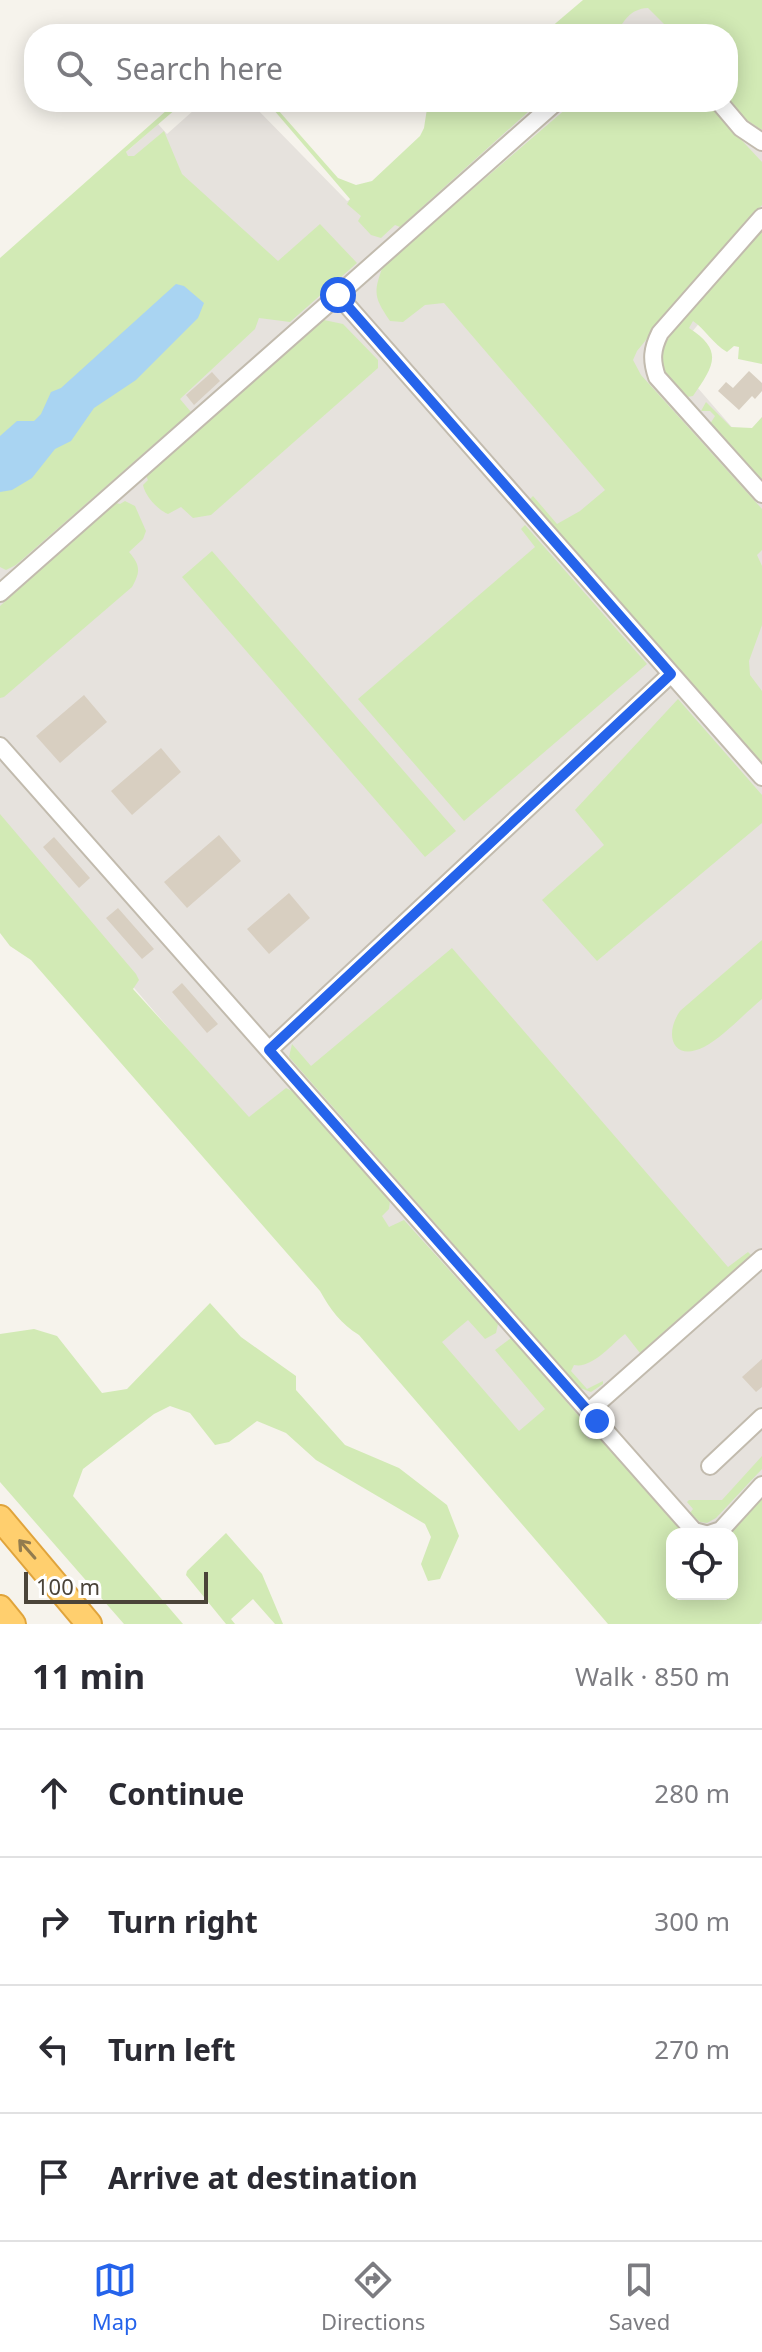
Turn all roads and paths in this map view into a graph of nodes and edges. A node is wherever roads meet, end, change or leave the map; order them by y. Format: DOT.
graph roads {
  1 [pos="545,112"];
  2 [pos="727,112"];
  3 [pos="762,142"];
  4 [pos="762,217"];
  5 [pos="338,295"];
  6 [pos="762,494"];
  7 [pos="0,593"];
  8 [pos="671,674"];
  9 [pos="0,746"];
  10 [pos="762,777"];
  11 [pos="269,1050"];
  12 [pos="762,1258"];
  13 [pos="589,1411"];
  14 [pos="762,1417"];
  15 [pos="710,1466"];
  16 [pos="762,1485"];
  17 [pos="0,1518"];
  18 [pos="691,1528"];
  19 [pos="723,1528"];
  20 [pos="0,1608"];
  21 [pos="13,1624"];
  22 [pos="90,1624"];
  1 -- 5 [label="lane"];
  2 -- 3 [label="lane"];
  4 -- 6 [label="lane"];
  5 -- 7 [label="lane"];
  5 -- 8 [label="lane"];
  8 -- 10 [label="lane"];
  8 -- 11 [label="lane"];
  9 -- 11 [label="lane"];
  11 -- 13 [label="lane"];
  12 -- 13 [label="lane"];
  13 -- 18 [label="lane"];
  14 -- 15 [label="lane"];
  16 -- 19 [label="lane"];
  22 -- 17 [label="highway, one-way"];
  20 -- 21 [label="highway"];
}
